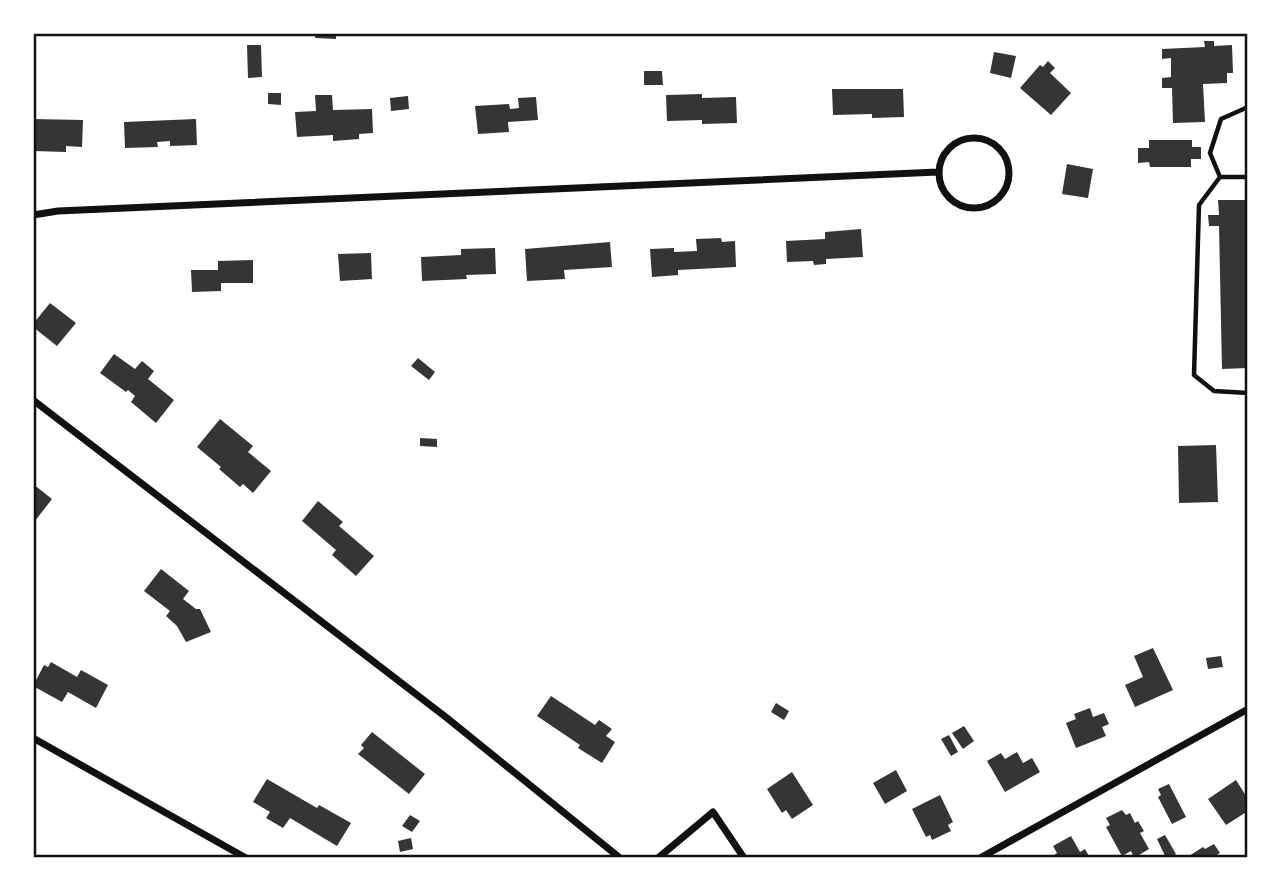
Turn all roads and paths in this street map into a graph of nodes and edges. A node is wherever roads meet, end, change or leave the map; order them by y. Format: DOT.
graph roads {
  1 [pos="1248,107"];
  2 [pos="938,172"];
  3 [pos="1220,177"];
  4 [pos="1248,177"];
  5 [pos="33,215"];
  6 [pos="1248,393"];
  7 [pos="33,400"];
  8 [pos="1248,709"];
  9 [pos="33,738"];
  10 [pos="246,858"];
  11 [pos="620,858"];
  12 [pos="659,858"];
  13 [pos="744,858"];
  14 [pos="980,858"];
  1 -- 3 [label="lane"];
  2 -- 2 [label="street"];
  2 -- 5 [label="street"];
  3 -- 4 [label="lane"];
  3 -- 6 [label="lane"];
  7 -- 11 [label="street"];
  8 -- 14 [label="street"];
  9 -- 10 [label="street"];
  12 -- 13 [label="street"];
}
